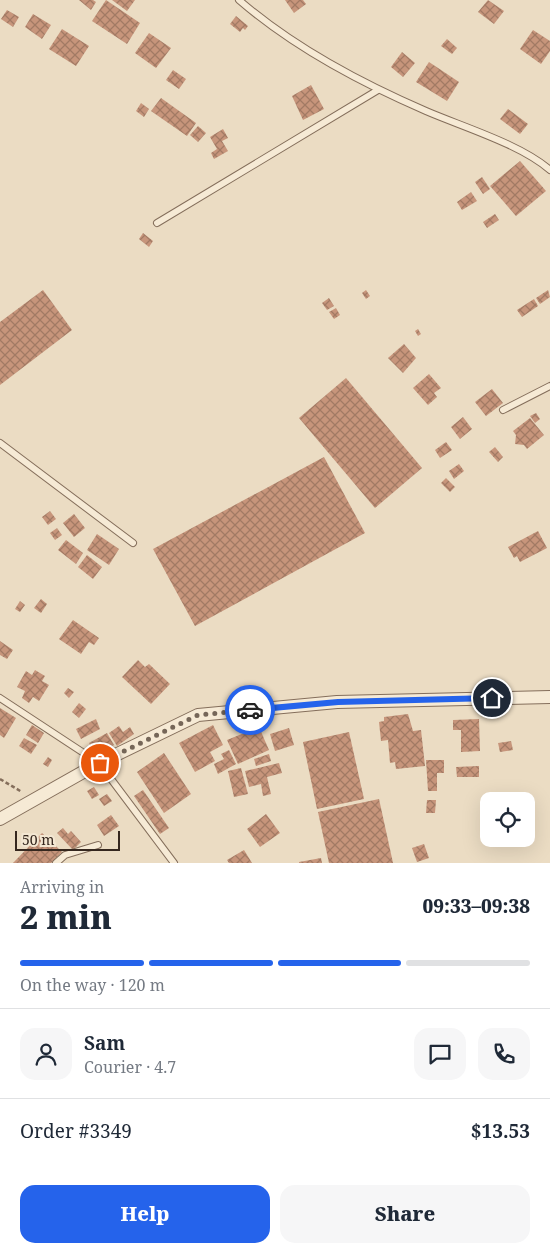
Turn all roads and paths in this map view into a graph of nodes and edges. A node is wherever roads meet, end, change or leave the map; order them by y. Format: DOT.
graph roads {
  1 [pos="239,0"];
  2 [pos="378,90"];
  3 [pos="550,170"];
  4 [pos="157,223"];
  5 [pos="550,386"];
  6 [pos="503,410"];
  7 [pos="0,443"];
  8 [pos="133,543"];
  9 [pos="550,697"];
  10 [pos="0,698"];
  11 [pos="100,763"];
  12 [pos="0,779"];
  13 [pos="35,799"];
  14 [pos="0,819"];
  15 [pos="98,845"];
  16 [pos="56,863"];
  17 [pos="174,863"];
  1 -- 2 [label="lane"];
  2 -- 3 [label="lane"];
  2 -- 4 [label="lane"];
  5 -- 6 [label="lane"];
  7 -- 8 [label="lane"];
  9 -- 11 [label="street"];
  10 -- 11 [label="lane"];
  11 -- 13 [label="street"];
  11 -- 17 [label="lane"];
  12 -- 13 [label="path"];
  13 -- 14 [label="street"];
  15 -- 16 [label="lane"];
}
